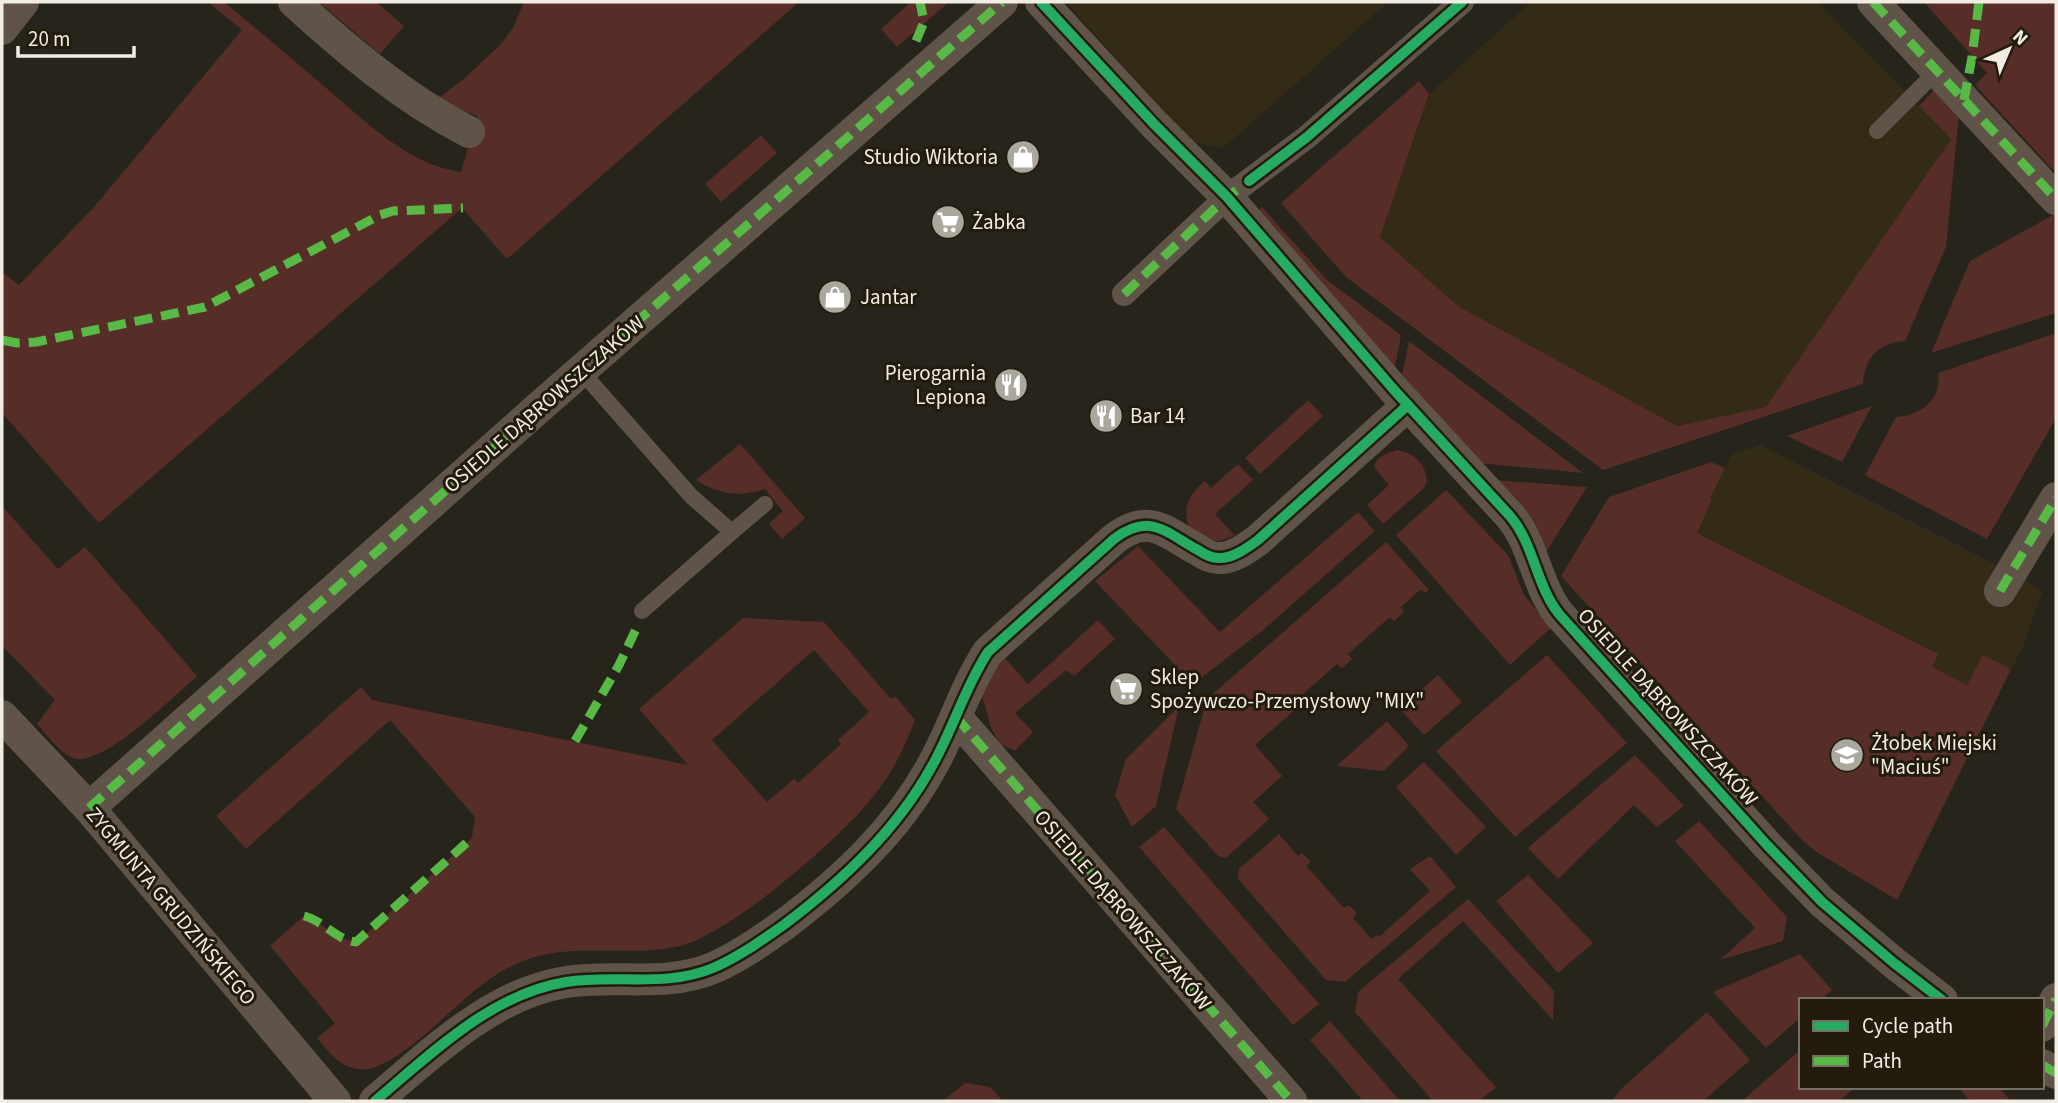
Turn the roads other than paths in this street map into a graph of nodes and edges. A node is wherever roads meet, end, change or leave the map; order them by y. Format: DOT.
graph roads {
  1 [pos="23,2"];
  2 [pos="294,2"];
  3 [pos="1002,2"];
  4 [pos="1041,2"];
  5 [pos="1462,2"];
  6 [pos="1873,2"];
  7 [pos="2,29"];
  8 [pos="1937,71"];
  9 [pos="1877,131"];
  10 [pos="469,132"];
  11 [pos="1227,197"];
  12 [pos="2056,199"];
  13 [pos="1124,294"];
  14 [pos="581,371"];
  15 [pos="1408,405"];
  16 [pos="2056,498"];
  17 [pos="765,504"];
  18 [pos="732,533"];
  19 [pos="2000,591"];
  20 [pos="642,611"];
  21 [pos="2,716"];
  22 [pos="956,717"];
  23 [pos="89,808"];
  24 [pos="1939,998"];
  25 [pos="2056,999"];
  26 [pos="2044,1022"];
  27 [pos="335,1101"];
  28 [pos="375,1101"];
  29 [pos="1291,1101"];
  1 -- 7 [label="street"];
  2 -- 10 [label="street"];
  3 -- 14 [label="street, OSIEDLE DĄBROWSZCZAKÓW"];
  4 -- 11 [label="street, OSIEDLE DĄBROWSZCZAKÓW"];
  5 -- 11 [label="street"];
  6 -- 8 [label="street"];
  8 -- 9 [label="lane"];
  8 -- 12 [label="street"];
  11 -- 13 [label="street"];
  11 -- 15 [label="street, OSIEDLE DĄBROWSZCZAKÓW"];
  14 -- 18 [label="lane"];
  14 -- 23 [label="street, OSIEDLE DĄBROWSZCZAKÓW"];
  15 -- 22 [label="street"];
  15 -- 24 [label="street, OSIEDLE DĄBROWSZCZAKÓW"];
  16 -- 19 [label="street"];
  17 -- 18 [label="lane"];
  18 -- 20 [label="lane"];
  21 -- 23 [label="street, ZYGMUNTA GRUDZIŃSKIEGO"];
  22 -- 28 [label="street"];
  22 -- 29 [label="street, OSIEDLE DĄBROWSZCZAKÓW"];
  23 -- 27 [label="street, ZYGMUNTA GRUDZIŃSKIEGO"];
  25 -- 26 [label="street"];
}
